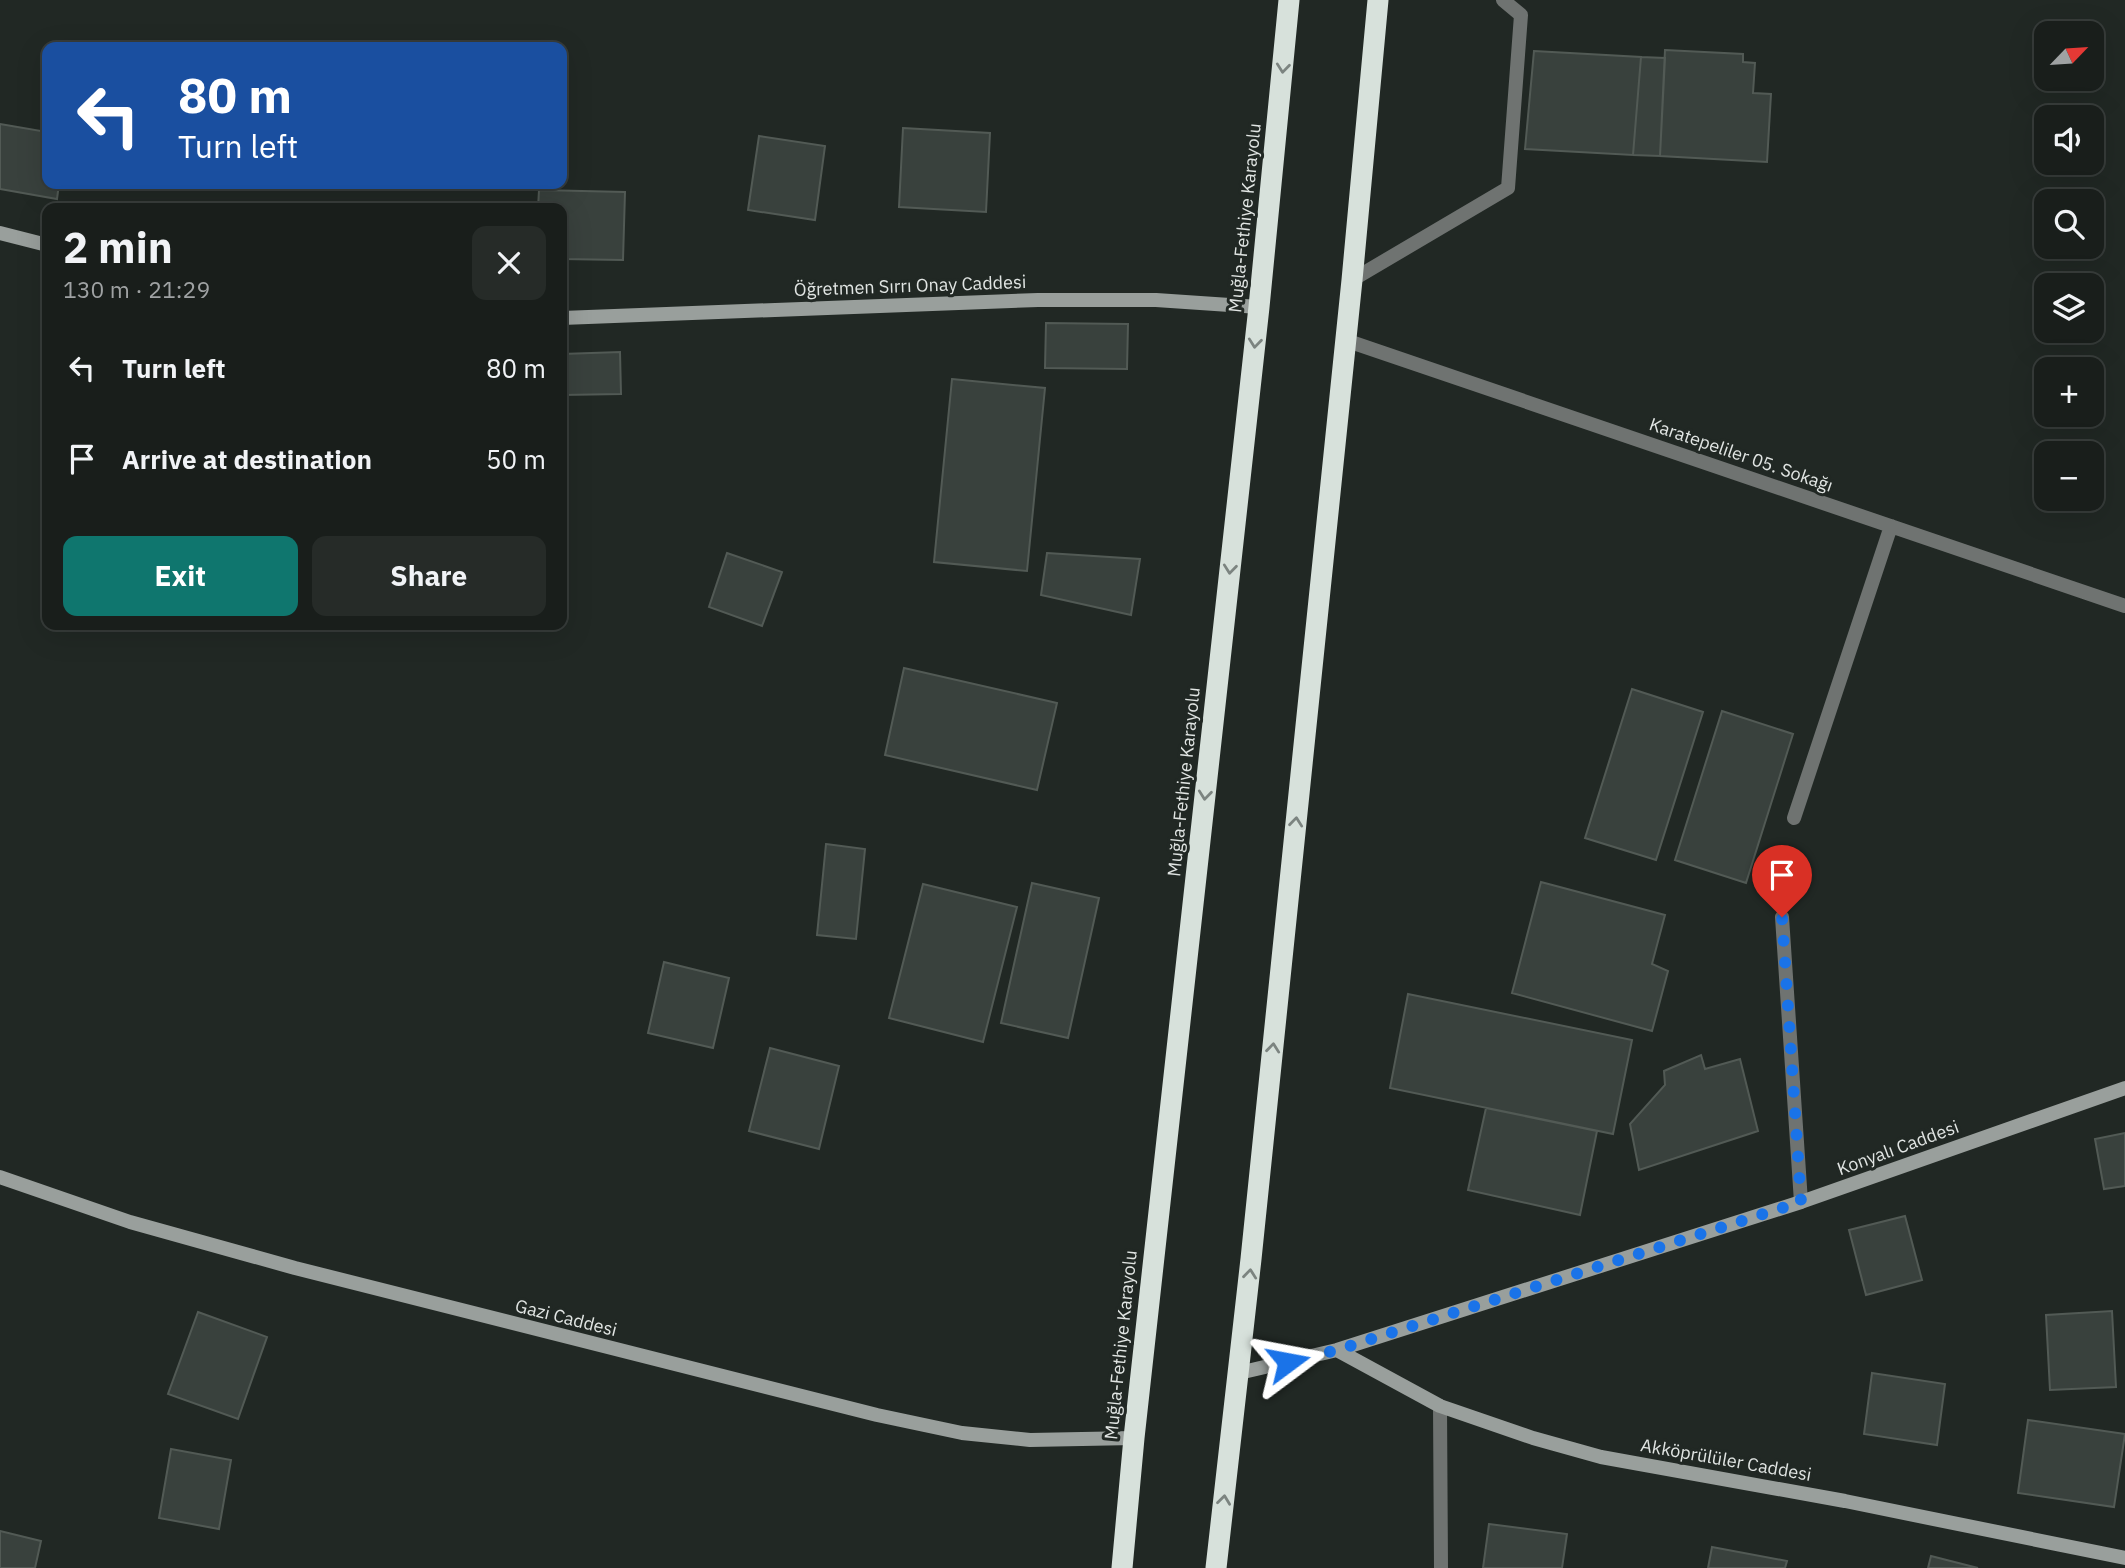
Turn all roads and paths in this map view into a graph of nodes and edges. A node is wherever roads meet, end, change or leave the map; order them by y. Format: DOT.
graph roads {
  1 [pos="1289,0"];
  2 [pos="1378,0"];
  3 [pos="1503,0"];
  4 [pos="0,233"];
  5 [pos="42,244"];
  6 [pos="1352,280"];
  7 [pos="1259,307"];
  8 [pos="567,318"];
  9 [pos="1345,340"];
  10 [pos="1891,526"];
  11 [pos="2125,606"];
  12 [pos="1794,818"];
  13 [pos="1782,917"];
  14 [pos="2125,1088"];
  15 [pos="0,1177"];
  16 [pos="1801,1202"];
  17 [pos="1337,1350"];
  18 [pos="1240,1373"];
  19 [pos="1440,1406"];
  20 [pos="1134,1438"];
  21 [pos="2125,1558"];
  22 [pos="1122,1568"];
  23 [pos="1216,1568"];
  24 [pos="1441,1568"];
  1 -- 7 [label="highway, Muğla-Fethiye Karayolu, one-way"];
  2 -- 6 [label="highway"];
  3 -- 6 [label="street"];
  4 -- 5 [label="street"];
  6 -- 9 [label="highway"];
  7 -- 8 [label="street, Öğretmen Sırrı Onay Caddesi"];
  7 -- 20 [label="highway, Muğla-Fethiye Karayolu, one-way"];
  9 -- 10 [label="street, Karatepeliler 05. Sokağı"];
  18 -- 9 [label="highway, one-way"];
  10 -- 11 [label="street, Karatepeliler 05. Sokağı"];
  10 -- 12 [label="street"];
  13 -- 16 [label="street"];
  14 -- 16 [label="street, Konyalı Caddesi"];
  15 -- 20 [label="street, Gazi Caddesi"];
  16 -- 17 [label="street, Konyalı Caddesi"];
  17 -- 18 [label="street, Konyalı Caddesi"];
  17 -- 19 [label="street, Akköprülüler Caddesi"];
  23 -- 18 [label="highway, one-way"];
  19 -- 21 [label="street, Akköprülüler Caddesi"];
  19 -- 24 [label="street"];
  20 -- 22 [label="highway, Muğla-Fethiye Karayolu"];
}
